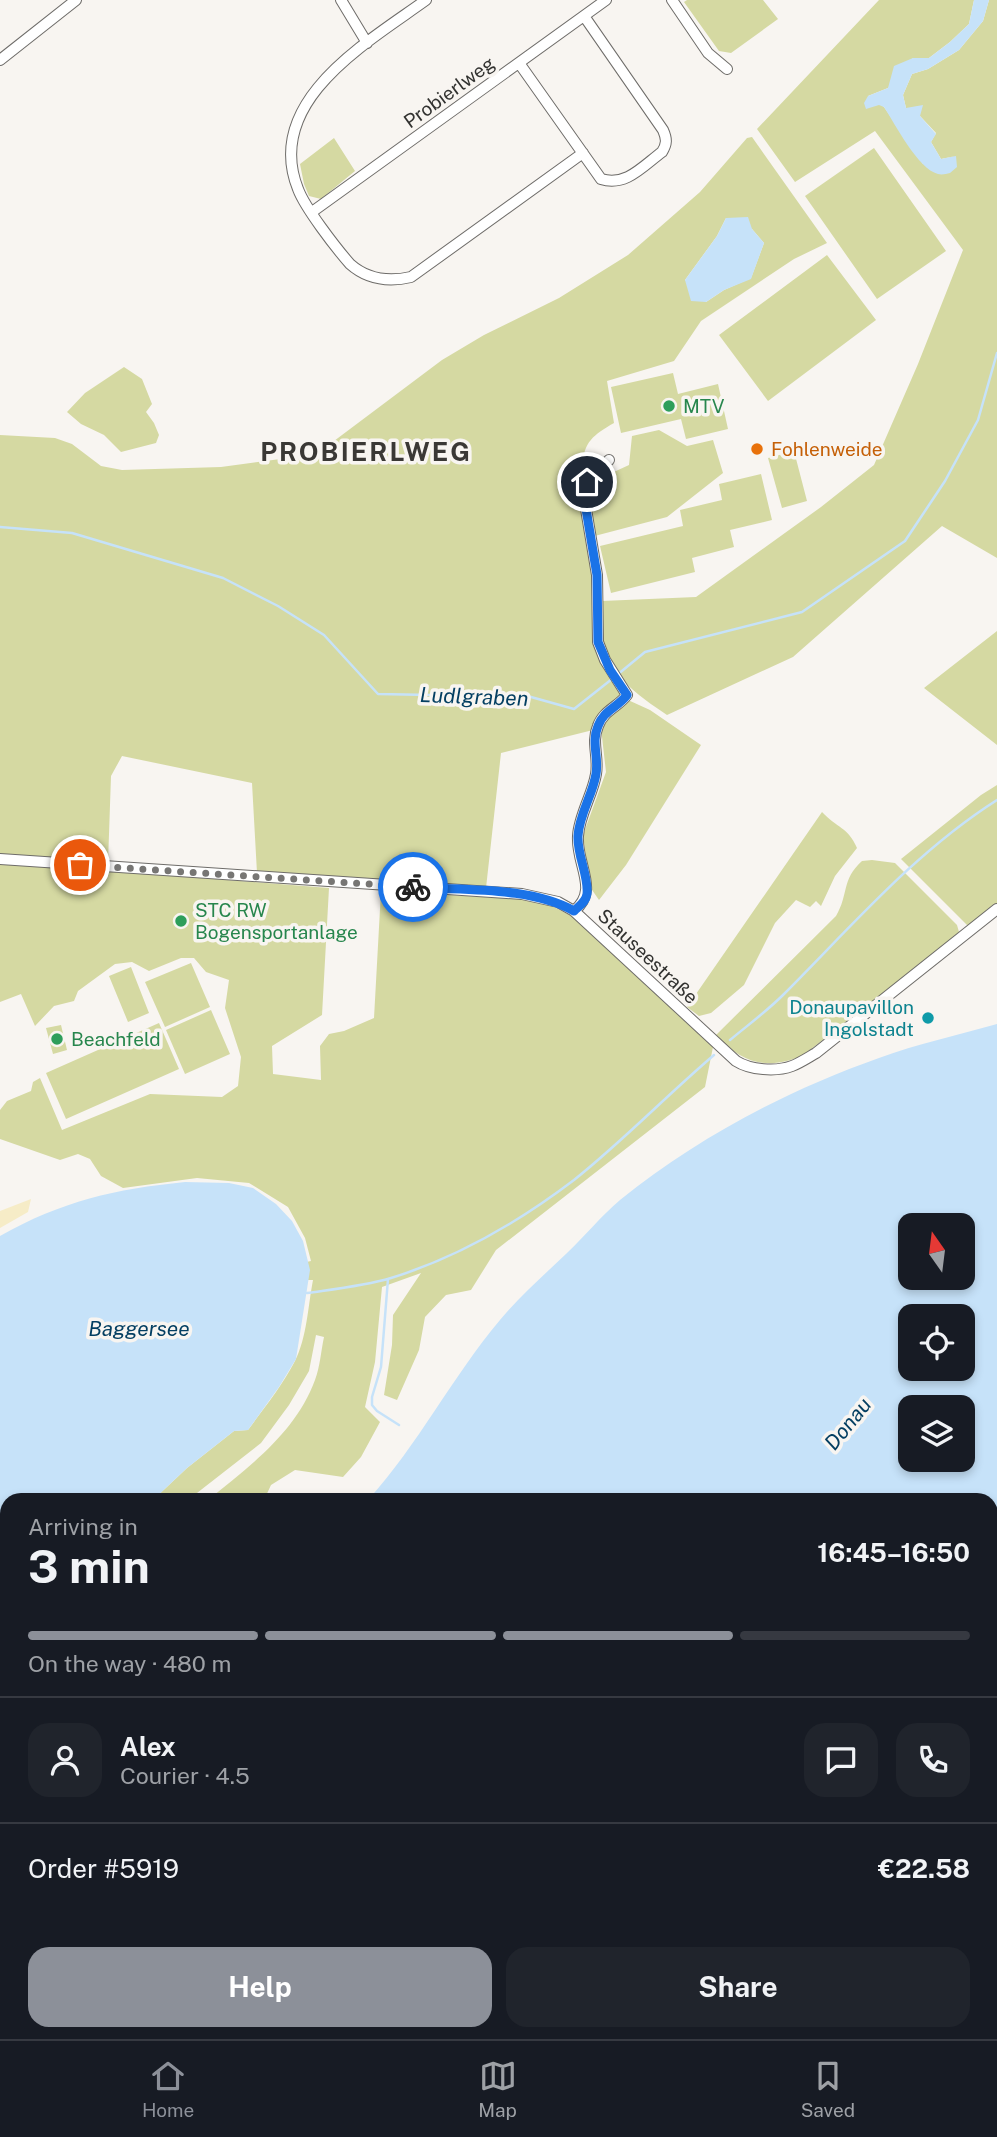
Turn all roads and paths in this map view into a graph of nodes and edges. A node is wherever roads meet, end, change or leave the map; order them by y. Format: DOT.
graph roads {
  1 [pos="76,0"];
  2 [pos="341,0"];
  3 [pos="426,0"];
  4 [pos="606,0"];
  5 [pos="672,0"];
  6 [pos="584,16"];
  7 [pos="367,43"];
  8 [pos="0,60"];
  9 [pos="519,63"];
  10 [pos="727,69"];
  11 [pos="583,153"];
  12 [pos="313,212"];
  13 [pos="609,460"];
  14 [pos="0,859"];
  15 [pos="997,909"];
  16 [pos="574,911"];
  1 -- 8 [label="street"];
  2 -- 7 [label="street"];
  3 -- 7 [label="street"];
  4 -- 6 [label="street, Probierlweg"];
  5 -- 10 [label="street"];
  6 -- 9 [label="street, Probierlweg"];
  6 -- 11 [label="street"];
  7 -- 12 [label="street"];
  9 -- 11 [label="street"];
  9 -- 12 [label="street, Probierlweg"];
  11 -- 12 [label="street"];
  13 -- 16 [label="street"];
  14 -- 16 [label="street, Stauseestraße"];
  15 -- 16 [label="street, Stauseestraße"];
}
